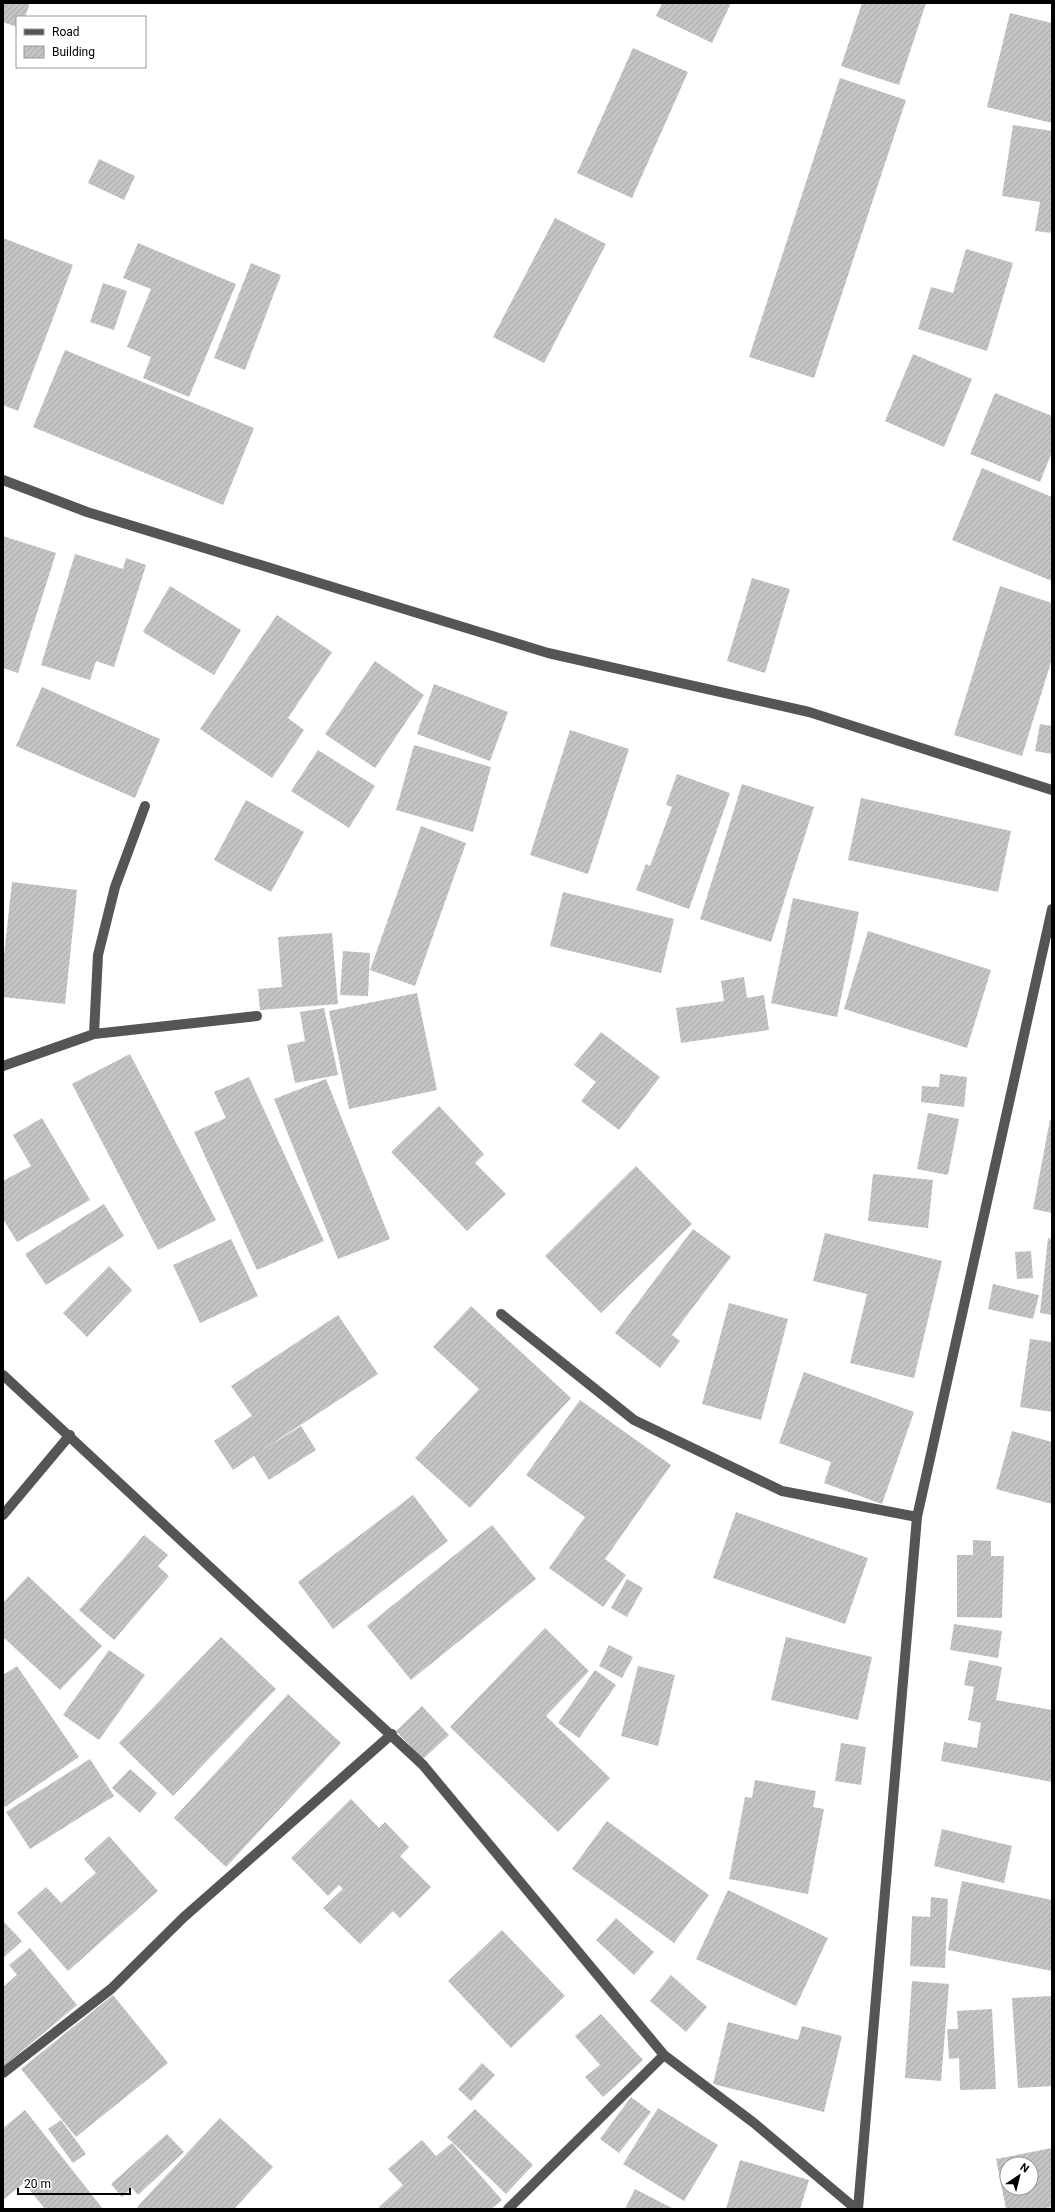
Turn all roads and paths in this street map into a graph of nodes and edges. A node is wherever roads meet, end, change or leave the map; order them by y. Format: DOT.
graph roads {
  1 [pos="3,480"];
  2 [pos="1052,790"];
  3 [pos="145,806"];
  4 [pos="1052,909"];
  5 [pos="257,1016"];
  6 [pos="94,1034"];
  7 [pos="3,1066"];
  8 [pos="501,1314"];
  9 [pos="3,1375"];
  10 [pos="70,1435"];
  11 [pos="3,1515"];
  12 [pos="917,1518"];
  13 [pos="392,1734"];
  14 [pos="664,2055"];
  15 [pos="3,2073"];
  16 [pos="508,2209"];
  17 [pos="857,2209"];
  1 -- 2 [label="street"];
  3 -- 6 [label="street"];
  4 -- 12 [label="street"];
  5 -- 6 [label="street"];
  6 -- 7 [label="street"];
  8 -- 12 [label="street"];
  9 -- 10 [label="street"];
  10 -- 11 [label="street"];
  10 -- 13 [label="street"];
  12 -- 17 [label="street"];
  13 -- 14 [label="street"];
  13 -- 15 [label="street"];
  14 -- 16 [label="street"];
  14 -- 17 [label="street"];
}
